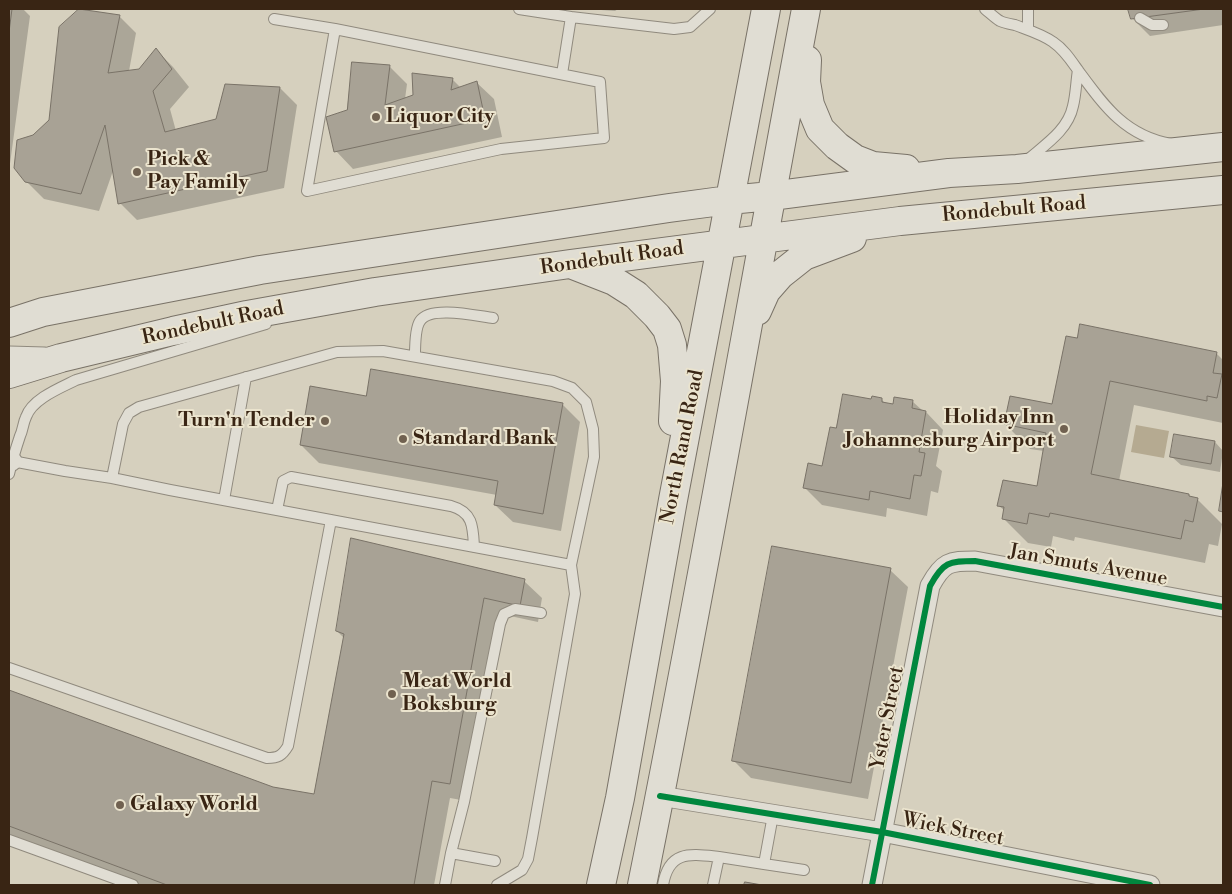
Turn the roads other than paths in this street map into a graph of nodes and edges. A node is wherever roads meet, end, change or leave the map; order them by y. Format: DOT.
graph roads {
  1 [pos="519,9"];
  2 [pos="710,9"];
  3 [pos="806,9"];
  4 [pos="810,9"];
  5 [pos="985,9"];
  6 [pos="1028,9"];
  7 [pos="765,10"];
  8 [pos="571,17"];
  9 [pos="1140,18"];
  10 [pos="274,19"];
  11 [pos="1163,25"];
  12 [pos="335,29"];
  13 [pos="1028,30"];
  14 [pos="1078,70"];
  15 [pos="562,74"];
  16 [pos="1213,148"];
  17 [pos="1017,169"];
  18 [pos="949,173"];
  19 [pos="1223,190"];
  20 [pos="770,196"];
  21 [pos="729,200"];
  22 [pos="900,221"];
  23 [pos="763,239"];
  24 [pos="721,244"];
  25 [pos="570,264"];
  26 [pos="375,292"];
  27 [pos="9,309"];
  28 [pos="43,312"];
  29 [pos="291,317"];
  30 [pos="493,318"];
  31 [pos="272,322"];
  32 [pos="9,323"];
  33 [pos="747,334"];
  34 [pos="9,356"];
  35 [pos="415,356"];
  36 [pos="61,358"];
  37 [pos="9,374"];
  38 [pos="246,377"];
  39 [pos="10,465"];
  40 [pos="112,478"];
  41 [pos="224,500"];
  42 [pos="673,500"];
  43 [pos="276,510"];
  44 [pos="331,520"];
  45 [pos="474,547"];
  46 [pos="948,564"];
  47 [pos="571,565"];
  48 [pos="1223,607"];
  49 [pos="541,613"];
  50 [pos="9,668"];
  51 [pos="660,796"];
  52 [pos="773,815"];
  53 [pos="882,832"];
  54 [pos="9,840"];
  55 [pos="451,852"];
  56 [pos="718,857"];
  57 [pos="495,860"];
  58 [pos="764,864"];
  59 [pos="804,870"];
  60 [pos="133,885"];
  61 [pos="445,885"];
  62 [pos="497,885"];
  63 [pos="601,885"];
  64 [pos="642,885"];
  65 [pos="662,885"];
  66 [pos="713,885"];
  67 [pos="872,885"];
  68 [pos="1150,885"];
  1 -- 8 [label="lane"];
  2 -- 8 [label="lane"];
  3 -- 20 [label="main road, North Rand Road"];
  4 -- 18 [label="main road"];
  5 -- 13 [label="lane"];
  6 -- 13 [label="lane"];
  7 -- 21 [label="main road, North Rand Road"];
  8 -- 15 [label="lane"];
  9 -- 11 [label="lane"];
  10 -- 12 [label="lane"];
  12 -- 15 [label="lane"];
  12 -- 15 [label="lane"];
  13 -- 14 [label="lane"];
  14 -- 16 [label="lane"];
  14 -- 17 [label="lane"];
  16 -- 17 [label="main road, Rondebult Road"];
  17 -- 18 [label="main road, Rondebult Road"];
  18 -- 20 [label="main road, Rondebult Road"];
  19 -- 22 [label="main road, Rondebult Road"];
  20 -- 21 [label="main road, Rondebult Road"];
  20 -- 23 [label="main road, North Rand Road"];
  21 -- 24 [label="main road, North Rand Road"];
  21 -- 28 [label="main road, Rondebult Road"];
  22 -- 23 [label="main road, Rondebult Road"];
  22 -- 33 [label="main road"];
  23 -- 24 [label="main road, Rondebult Road"];
  23 -- 33 [label="main road, North Rand Road"];
  24 -- 25 [label="main road, Rondebult Road"];
  24 -- 42 [label="main road, North Rand Road"];
  25 -- 26 [label="main road, Rondebult Road"];
  25 -- 42 [label="main road"];
  26 -- 29 [label="lane"];
  26 -- 36 [label="main road, Rondebult Road"];
  27 -- 28 [label="street"];
  28 -- 32 [label="main road, Rondebult Road"];
  30 -- 35 [label="lane"];
  31 -- 39 [label="lane"];
  33 -- 51 [label="main road, North Rand Road"];
  34 -- 36 [label="street"];
  35 -- 38 [label="lane"];
  35 -- 47 [label="lane"];
  36 -- 37 [label="main road, Rondebult Road"];
  38 -- 40 [label="lane"];
  38 -- 41 [label="lane"];
  39 -- 40 [label="lane"];
  40 -- 41 [label="lane"];
  41 -- 43 [label="lane"];
  42 -- 63 [label="main road, North Rand Road"];
  43 -- 44 [label="lane"];
  43 -- 45 [label="lane"];
  44 -- 45 [label="lane"];
  44 -- 50 [label="lane"];
  45 -- 47 [label="lane"];
  46 -- 48 [label="street, Jan Smuts Avenue"];
  46 -- 53 [label="street, Yster Street"];
  47 -- 62 [label="lane"];
  49 -- 55 [label="lane"];
  51 -- 52 [label="street, Wiek Street"];
  51 -- 64 [label="main road, North Rand Road"];
  52 -- 53 [label="street, Wiek Street"];
  52 -- 58 [label="lane"];
  53 -- 67 [label="street, Yster Street"];
  53 -- 68 [label="street, Wiek Street"];
  54 -- 60 [label="lane"];
  55 -- 57 [label="lane"];
  55 -- 61 [label="lane"];
  56 -- 58 [label="lane"];
  56 -- 65 [label="lane"];
  56 -- 66 [label="lane"];
  58 -- 59 [label="lane"];
}
